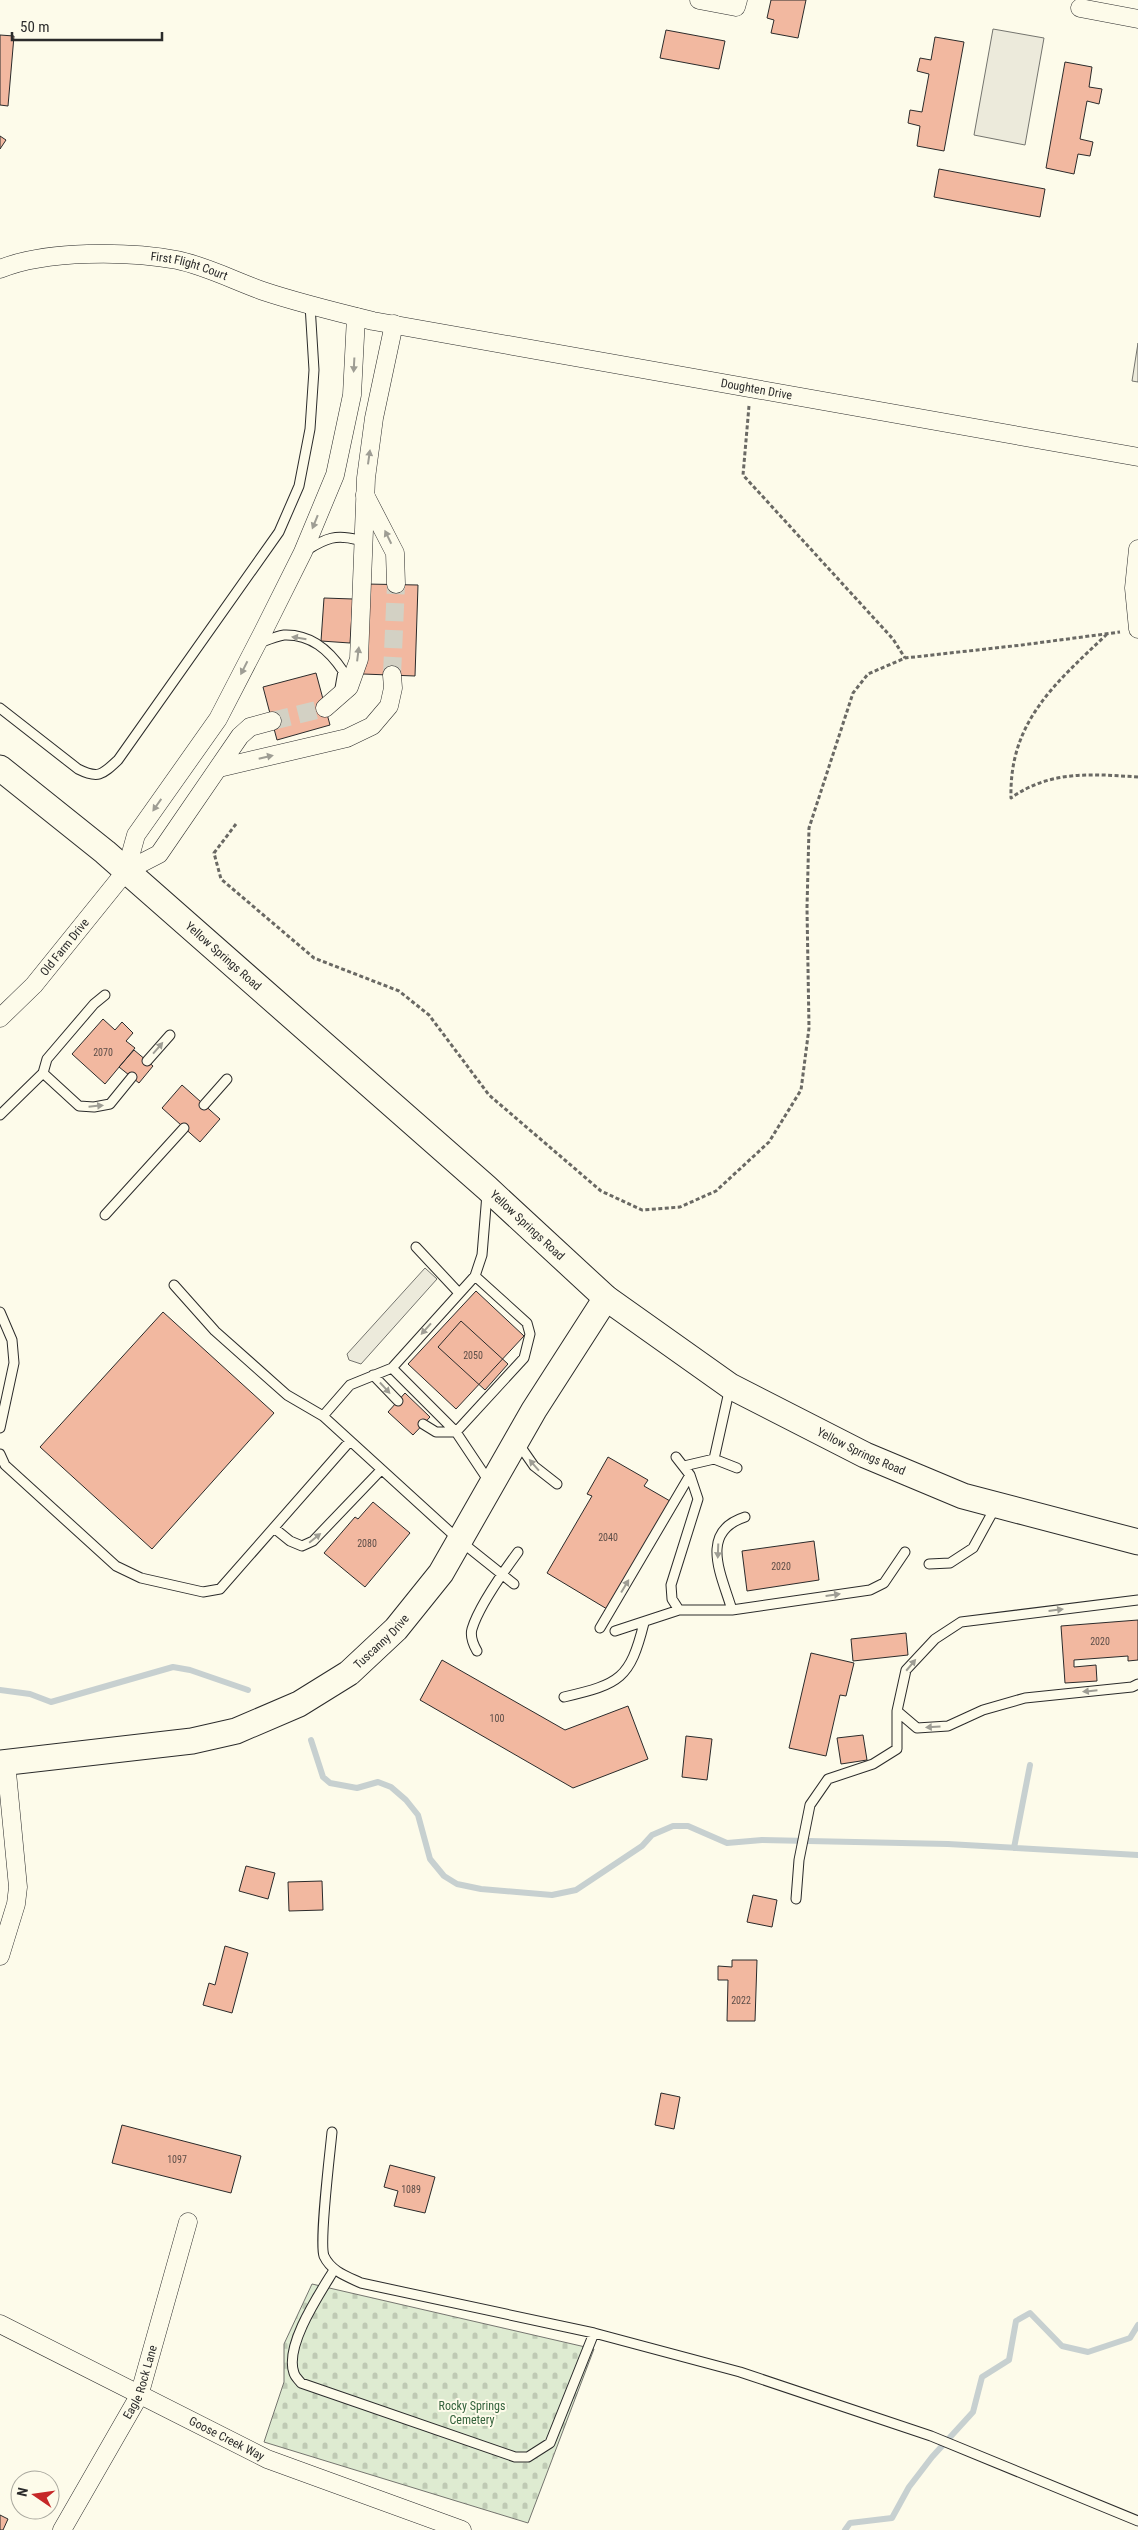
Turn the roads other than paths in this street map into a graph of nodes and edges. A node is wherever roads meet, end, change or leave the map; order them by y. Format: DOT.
graph roads {
  1 [pos="699,0"];
  2 [pos="738,0"];
  3 [pos="1080,8"];
  4 [pos="1138,19"];
  5 [pos="0,269"];
  6 [pos="310,305"];
  7 [pos="365,319"];
  8 [pos="394,324"];
  9 [pos="1138,458"];
  10 [pos="365,494"];
  11 [pos="363,548"];
  12 [pos="1138,549"];
  13 [pos="303,552"];
  14 [pos="396,584"];
  15 [pos="1138,629"];
  16 [pos="256,644"];
  17 [pos="392,675"];
  18 [pos="332,703"];
  19 [pos="0,708"];
  20 [pos="272,721"];
  21 [pos="0,768"];
  22 [pos="218,768"];
  23 [pos="126,871"];
  24 [pos="105,995"];
  25 [pos="0,1018"];
  26 [pos="170,1035"];
  27 [pos="147,1061"];
  28 [pos="43,1073"];
  29 [pos="132,1078"];
  30 [pos="227,1079"];
  31 [pos="204,1105"];
  32 [pos="0,1115"];
  33 [pos="184,1128"];
  34 [pos="487,1188"];
  35 [pos="105,1215"];
  36 [pos="416,1247"];
  37 [pos="475,1276"];
  38 [pos="174,1285"];
  39 [pos="459,1293"];
  40 [pos="606,1298"];
  41 [pos="0,1312"];
  42 [pos="392,1368"];
  43 [pos="373,1375"];
  44 [pos="730,1386"];
  45 [pos="398,1401"];
  46 [pos="323,1416"];
  47 [pos="423,1424"];
  48 [pos="0,1428"];
  49 [pos="456,1432"];
  50 [pos="350,1441"];
  51 [pos="516,1441"];
  52 [pos="0,1454"];
  53 [pos="676,1457"];
  54 [pos="714,1458"];
  55 [pos="684,1466"];
  56 [pos="737,1468"];
  57 [pos="381,1470"];
  58 [pos="690,1475"];
  59 [pos="557,1484"];
  60 [pos="491,1486"];
  61 [pos="996,1506"];
  62 [pos="745,1517"];
  63 [pos="274,1528"];
  64 [pos="459,1540"];
  65 [pos="1138,1542"];
  66 [pos="518,1552"];
  67 [pos="905,1552"];
  68 [pos="930,1564"];
  69 [pos="502,1573"];
  70 [pos="514,1584"];
  71 [pos="1138,1600"];
  72 [pos="679,1610"];
  73 [pos="732,1610"];
  74 [pos="644,1623"];
  75 [pos="600,1628"];
  76 [pos="615,1631"];
  77 [pos="477,1651"];
  78 [pos="1138,1684"];
  79 [pos="564,1697"];
  80 [pos="897,1711"];
  81 [pos="3,1763"];
  82 [pos="796,1899"];
  83 [pos="0,1956"];
  84 [pos="332,2132"];
  85 [pos="188,2222"];
  86 [pos="334,2270"];
  87 [pos="0,2324"];
  88 [pos="594,2333"];
  89 [pos="139,2396"];
  90 [pos="1138,2521"];
  91 [pos="62,2530"];
  92 [pos="462,2530"];
  1 -- 2 [label="street"];
  3 -- 4 [label="street"];
  5 -- 6 [label="street, First Flight Court"];
  6 -- 7 [label="street, First Flight Court"];
  6 -- 19 [label="lane"];
  7 -- 8 [label="street, Doughten Drive"];
  7 -- 13 [label="street, one-way"];
  8 -- 9 [label="street, Doughten Drive"];
  10 -- 8 [label="street, one-way"];
  10 -- 11 [label="street"];
  14 -- 10 [label="street, one-way"];
  11 -- 13 [label="lane"];
  18 -- 11 [label="street, one-way"];
  12 -- 15 [label="street"];
  13 -- 16 [label="street"];
  18 -- 16 [label="lane, one-way"];
  16 -- 23 [label="street, one-way"];
  22 -- 17 [label="street, one-way"];
  20 -- 22 [label="street"];
  21 -- 23 [label="main road, Yellow Springs Road"];
  22 -- 23 [label="street"];
  23 -- 25 [label="street, Old Farm Drive"];
  23 -- 34 [label="main road, Yellow Springs Road"];
  24 -- 28 [label="lane"];
  27 -- 26 [label="lane, one-way"];
  28 -- 29 [label="lane, one-way"];
  28 -- 32 [label="lane"];
  30 -- 31 [label="lane"];
  33 -- 35 [label="lane"];
  34 -- 37 [label="lane"];
  34 -- 40 [label="main road, Yellow Springs Road"];
  36 -- 39 [label="lane"];
  37 -- 39 [label="lane"];
  37 -- 49 [label="lane"];
  38 -- 46 [label="lane"];
  39 -- 42 [label="lane, one-way"];
  40 -- 44 [label="main road, Yellow Springs Road"];
  40 -- 51 [label="main road, Tuscanny Drive"];
  41 -- 48 [label="lane"];
  42 -- 43 [label="lane"];
  42 -- 49 [label="lane"];
  43 -- 45 [label="lane, one-way"];
  43 -- 46 [label="lane"];
  44 -- 54 [label="lane"];
  44 -- 61 [label="main road, Yellow Springs Road"];
  46 -- 50 [label="lane"];
  47 -- 49 [label="lane"];
  49 -- 60 [label="lane"];
  50 -- 57 [label="lane"];
  50 -- 63 [label="lane"];
  59 -- 51 [label="lane, one-way"];
  51 -- 60 [label="main road, Tuscanny Drive"];
  52 -- 63 [label="lane"];
  53 -- 55 [label="lane"];
  54 -- 55 [label="lane"];
  54 -- 56 [label="lane"];
  55 -- 58 [label="lane"];
  63 -- 57 [label="lane, one-way"];
  57 -- 64 [label="lane"];
  58 -- 72 [label="lane"];
  75 -- 58 [label="lane, one-way"];
  60 -- 64 [label="main road, Tuscanny Drive"];
  61 -- 65 [label="main road, Yellow Springs Road"];
  61 -- 68 [label="lane"];
  62 -- 73 [label="lane, one-way"];
  64 -- 69 [label="lane"];
  64 -- 81 [label="main road, Tuscanny Drive"];
  66 -- 69 [label="lane"];
  73 -- 67 [label="lane, one-way"];
  69 -- 70 [label="lane"];
  69 -- 77 [label="lane"];
  80 -- 71 [label="lane, one-way"];
  72 -- 73 [label="lane"];
  72 -- 74 [label="lane"];
  74 -- 76 [label="lane"];
  74 -- 79 [label="lane"];
  78 -- 80 [label="lane, one-way"];
  80 -- 82 [label="lane"];
  81 -- 83 [label="street"];
  84 -- 86 [label="lane"];
  85 -- 89 [label="street, Eagle Rock Lane"];
  86 -- 88 [label="lane"];
  86 -- 88 [label="lane"];
  87 -- 89 [label="street, Goose Creek Way"];
  88 -- 90 [label="lane"];
  89 -- 91 [label="street, Eagle Rock Lane"];
  89 -- 92 [label="street, Goose Creek Way"];
}
